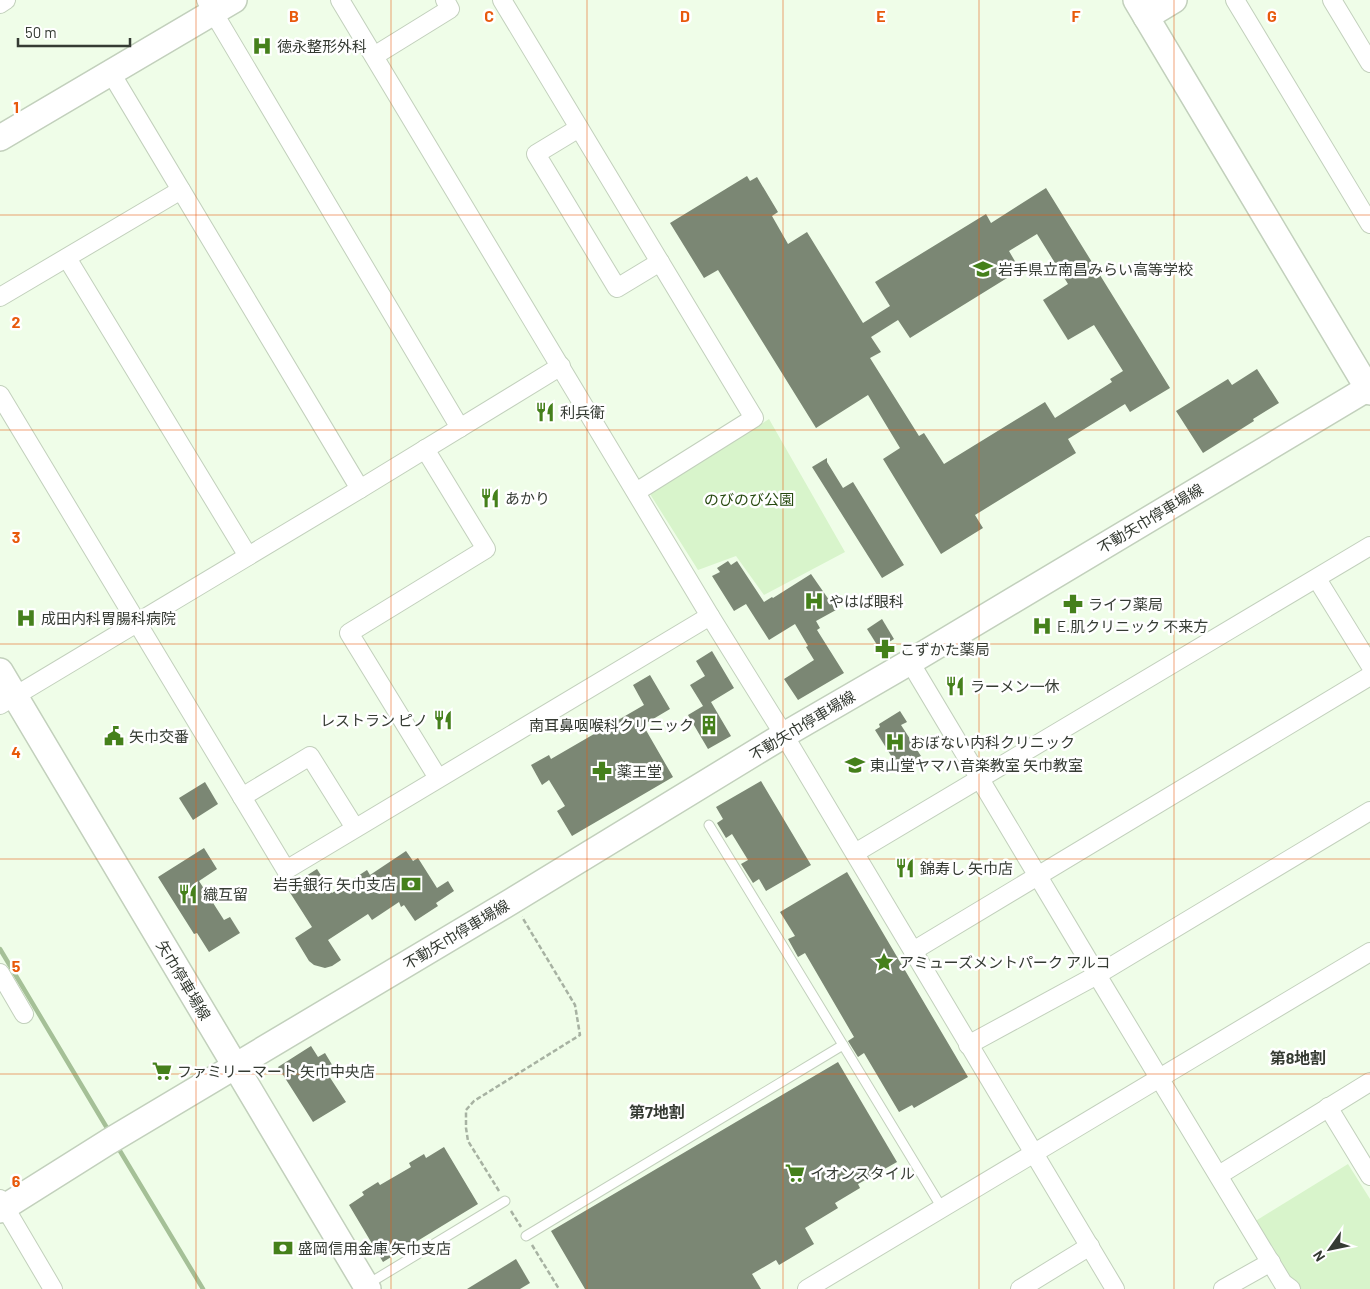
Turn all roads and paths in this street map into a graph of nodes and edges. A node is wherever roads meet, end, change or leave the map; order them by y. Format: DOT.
graph roads {
  1 [pos="6,0"];
  2 [pos="340,0"];
  3 [pos="445,0"];
  4 [pos="502,0"];
  5 [pos="1174,0"];
  6 [pos="1235,0"];
  7 [pos="1332,0"];
  8 [pos="0,4"];
  9 [pos="218,4"];
  10 [pos="1141,8"];
  11 [pos="374,56"];
  12 [pos="1370,63"];
  13 [pos="111,73"];
  14 [pos="579,128"];
  15 [pos="0,138"];
  16 [pos="181,190"];
  17 [pos="1370,224"];
  18 [pos="67,258"];
  19 [pos="660,262"];
  20 [pos="0,297"];
  21 [pos="561,366"];
  22 [pos="1369,389"];
  23 [pos="0,395"];
  24 [pos="460,428"];
  25 [pos="425,449"];
  26 [pos="360,489"];
  27 [pos="636,492"];
  28 [pos="1370,546"];
  29 [pos="248,556"];
  30 [pos="1317,578"];
  31 [pos="710,616"];
  32 [pos="137,622"];
  33 [pos="910,662"];
  34 [pos="1370,665"];
  35 [pos="0,671"];
  36 [pos="1370,676"];
  37 [pos="7,700"];
  38 [pos="784,735"];
  39 [pos="438,778"];
  40 [pos="980,778"];
  41 [pos="242,797"];
  42 [pos="1370,811"];
  43 [pos="709,825"];
  44 [pos="355,828"];
  45 [pos="855,853"];
  46 [pos="1038,875"];
  47 [pos="512,901"];
  48 [pos="913,951"];
  49 [pos="1370,952"];
  50 [pos="0,973"];
  51 [pos="1097,975"];
  52 [pos="24,1014"];
  53 [pos="843,1045"];
  54 [pos="968,1045"];
  55 [pos="235,1065"];
  56 [pos="1159,1078"];
  57 [pos="1370,1082"];
  58 [pos="1328,1107"];
  59 [pos="1034,1154"];
  60 [pos="1219,1175"];
  61 [pos="1370,1176"];
  62 [pos="505,1202"];
  63 [pos="2,1206"];
  64 [pos="942,1208"];
  65 [pos="526,1236"];
  66 [pos="1090,1246"];
  67 [pos="1271,1262"];
  68 [pos="367,1287"];
  69 [pos="812,1288"];
  70 [pos="53,1289"];
  71 [pos="559,1289"];
  72 [pos="1020,1289"];
  73 [pos="1115,1289"];
  74 [pos="1223,1289"];
  75 [pos="1291,1289"];
  1 -- 8 [label="street"];
  2 -- 11 [label="street"];
  3 -- 11 [label="street"];
  4 -- 14 [label="street"];
  5 -- 10 [label="main road"];
  6 -- 17 [label="street"];
  7 -- 12 [label="street"];
  9 -- 13 [label="main road"];
  9 -- 24 [label="street"];
  10 -- 22 [label="main road"];
  11 -- 21 [label="street"];
  13 -- 15 [label="main road"];
  13 -- 16 [label="street"];
  14 -- 19 [label="street"];
  14 -- 19 [label="street"];
  16 -- 18 [label="street"];
  16 -- 26 [label="street"];
  18 -- 20 [label="street"];
  18 -- 29 [label="street"];
  19 -- 27 [label="street"];
  21 -- 24 [label="street"];
  21 -- 27 [label="street"];
  22 -- 33 [label="main road, 不動矢巾停車場線"];
  23 -- 32 [label="street"];
  24 -- 25 [label="street"];
  25 -- 26 [label="street"];
  25 -- 39 [label="street"];
  26 -- 29 [label="street"];
  27 -- 31 [label="street"];
  28 -- 30 [label="street"];
  29 -- 32 [label="street"];
  30 -- 34 [label="street"];
  30 -- 40 [label="street"];
  31 -- 38 [label="street"];
  31 -- 39 [label="street"];
  32 -- 37 [label="street"];
  32 -- 41 [label="street"];
  33 -- 38 [label="main road, 不動矢巾停車場線"];
  33 -- 40 [label="street"];
  35 -- 37 [label="main road, 矢巾停車場線"];
  36 -- 46 [label="street"];
  37 -- 55 [label="main road, 矢巾停車場線"];
  38 -- 45 [label="street"];
  38 -- 47 [label="main road, 不動矢巾停車場線"];
  39 -- 44 [label="street"];
  40 -- 45 [label="street"];
  40 -- 46 [label="street"];
  41 -- 44 [label="street"];
  41 -- 44 [label="street"];
  42 -- 51 [label="street"];
  43 -- 53 [label="lane"];
  45 -- 48 [label="street"];
  46 -- 48 [label="street"];
  46 -- 51 [label="street"];
  47 -- 55 [label="main road, 不動矢巾停車場線"];
  47 -- 62 [label="path"];
  48 -- 54 [label="street"];
  49 -- 56 [label="street"];
  50 -- 52 [label="street"];
  51 -- 54 [label="street"];
  51 -- 56 [label="street"];
  53 -- 64 [label="lane"];
  53 -- 65 [label="lane"];
  54 -- 59 [label="street"];
  55 -- 63 [label="main road, 不動矢巾停車場線"];
  55 -- 68 [label="main road, 矢巾停車場線"];
  56 -- 59 [label="street"];
  56 -- 60 [label="street"];
  57 -- 58 [label="street"];
  58 -- 60 [label="street"];
  58 -- 61 [label="street"];
  59 -- 64 [label="street"];
  59 -- 66 [label="street"];
  60 -- 67 [label="street"];
  62 -- 65 [label="path"];
  62 -- 68 [label="lane"];
  63 -- 70 [label="street"];
  64 -- 69 [label="street"];
  65 -- 71 [label="path"];
  66 -- 72 [label="street"];
  66 -- 73 [label="street"];
  67 -- 74 [label="street"];
  67 -- 75 [label="street"];
}
